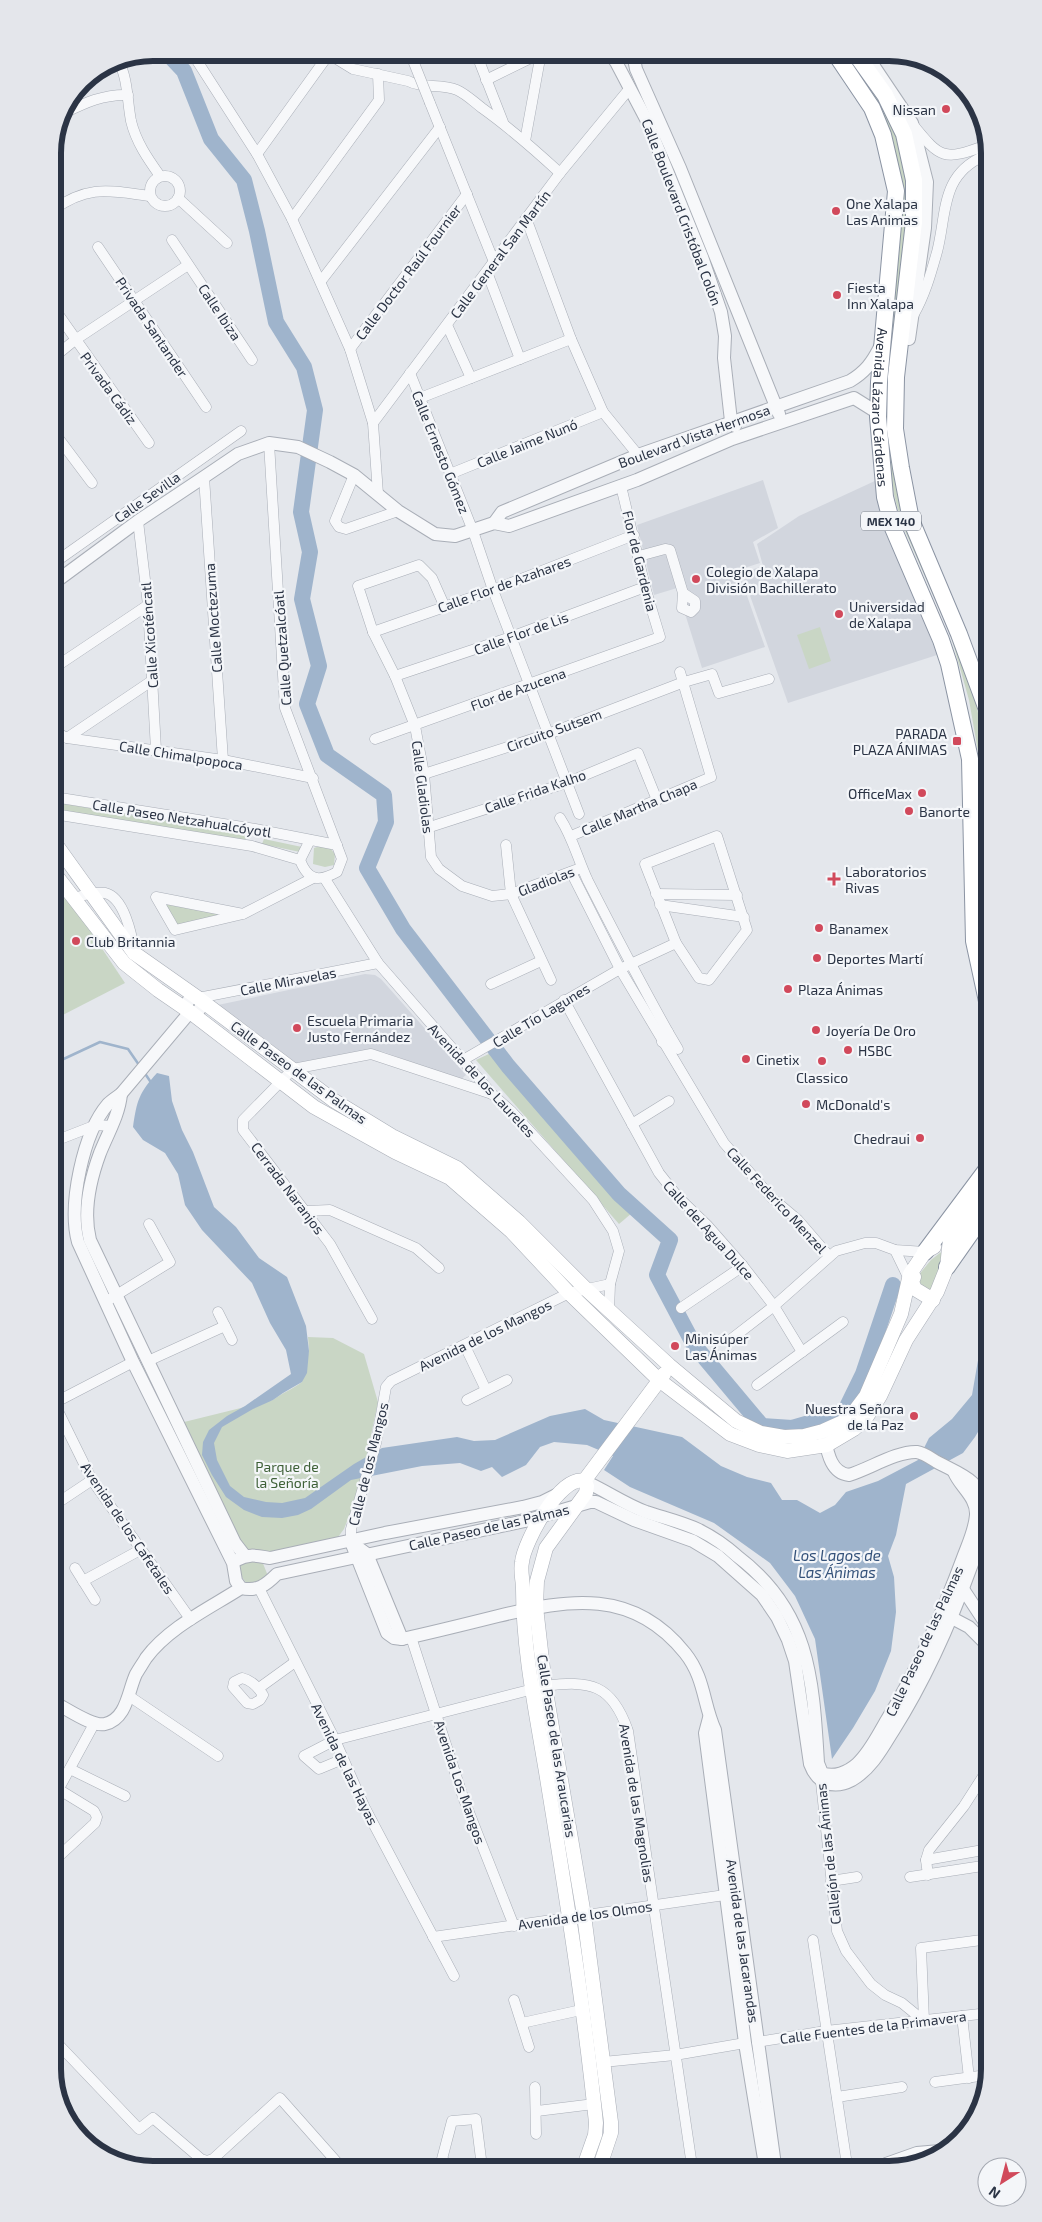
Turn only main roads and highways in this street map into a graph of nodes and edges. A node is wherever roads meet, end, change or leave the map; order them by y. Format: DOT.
graph roads {
  1 [pos="840,61"];
  2 [pos="861,61"];
  3 [pos="909,339"];
  4 [pos="896,377"];
  5 [pos="981,694"];
  6 [pos="61,852"];
  7 [pos="61,882"];
  8 [pos="981,976"];
  9 [pos="981,1177"];
  10 [pos="981,1199"];
  11 [pos="981,1219"];
  12 [pos="950,1237"];
  13 [pos="925,1252"];
  14 [pos="947,1267"];
  15 [pos="933,1300"];
  16 [pos="670,1365"];
  17 [pos="660,1380"];
  18 [pos="825,1438"];
  19 [pos="584,1481"];
  20 [pos="560,1493"];
  21 [pos="530,1609"];
  22 [pos="539,1688"];
  23 [pos="586,2161"];
  24 [pos="602,2161"];
  1 -- 8 [label="highway, Avenida Lázaro Cárdenas / MEX 140"];
  2 -- 4 [label="highway, Avenida Lázaro Cárdenas / MEX 140"];
  3 -- 4 [label="highway"];
  4 -- 5 [label="highway, Avenida Lázaro Cárdenas / MEX 140"];
  6 -- 16 [label="main road, Calle Paseo de las Palmas"];
  7 -- 17 [label="main road, Calle Paseo de las Palmas"];
  9 -- 13 [label="highway"];
  10 -- 12 [label="main road, Calle Paseo de las Palmas"];
  11 -- 14 [label="highway"];
  12 -- 13 [label="main road, Calle Paseo de las Palmas"];
  12 -- 14 [label="main road, Calle Paseo de las Palmas"];
  12 -- 15 [label="main road"];
  13 -- 18 [label="main road, Calle Paseo de las Palmas"];
  14 -- 15 [label="main road, Calle Paseo de las Palmas"];
  15 -- 18 [label="main road, Calle Paseo de las Palmas"];
  16 -- 17 [label="main road, Calle Paseo de las Araucarias"];
  16 -- 18 [label="main road, Calle Paseo de las Palmas"];
  17 -- 18 [label="main road, Calle Paseo de las Palmas"];
  17 -- 19 [label="main road, Calle Paseo de las Araucarias"];
  19 -- 20 [label="main road, Calle Paseo de las Palmas"];
  19 -- 21 [label="main road, Calle Paseo de las Araucarias"];
  20 -- 21 [label="main road, Calle Paseo de las Araucarias"];
  21 -- 22 [label="main road, Calle Paseo de las Araucarias"];
  22 -- 23 [label="main road, Calle Paseo de las Araucarias"];
  22 -- 24 [label="main road, Calle Paseo de las Araucarias"];
}
